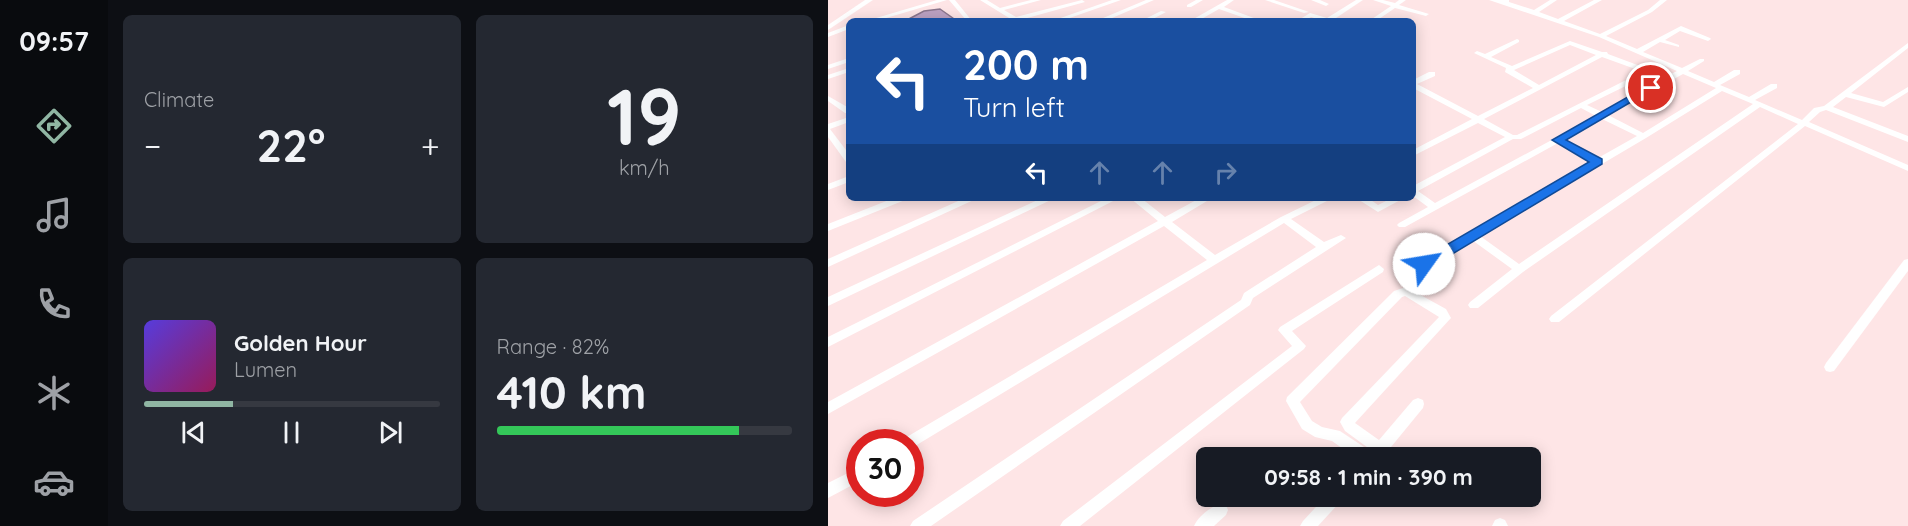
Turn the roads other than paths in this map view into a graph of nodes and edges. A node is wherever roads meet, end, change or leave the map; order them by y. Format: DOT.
graph roads {
  1 [pos="864,0"];
  2 [pos="870,0"];
  3 [pos="944,0"];
  4 [pos="952,0"];
  5 [pos="983,0"];
  6 [pos="1038,0"];
  7 [pos="1118,0"];
  8 [pos="1151,0"];
  9 [pos="1200,0"];
  10 [pos="1231,0"];
  11 [pos="1268,0"];
  12 [pos="1314,0"];
  13 [pos="1360,0"];
  14 [pos="1376,0"];
  15 [pos="1403,0"];
  16 [pos="1492,0"];
  17 [pos="1554,0"];
  18 [pos="1599,0"];
  19 [pos="1664,0"];
  20 [pos="1505,1"];
  21 [pos="925,2"];
  22 [pos="1082,2"];
  23 [pos="1326,3"];
  24 [pos="1395,5"];
  25 [pos="1189,6"];
  26 [pos="1219,7"];
  27 [pos="998,10"];
  28 [pos="1536,11"];
  29 [pos="1163,12"];
  30 [pos="1306,12"];
  31 [pos="1426,14"];
  32 [pos="878,18"];
  33 [pos="968,18"];
  34 [pos="1013,18"];
  35 [pos="1024,18"];
  36 [pos="1064,18"];
  37 [pos="1106,18"];
  38 [pos="1150,18"];
  39 [pos="1208,18"];
  40 [pos="1251,18"];
  41 [pos="1305,18"];
  42 [pos="1320,18"];
  43 [pos="1333,18"];
  44 [pos="1376,18"];
  45 [pos="1559,21"];
  46 [pos="828,23"];
  47 [pos="828,28"];
  48 [pos="846,28"];
  49 [pos="828,35"];
  50 [pos="1601,36"];
  51 [pos="1708,39"];
  52 [pos="1659,40"];
  53 [pos="1517,41"];
  54 [pos="1622,45"];
  55 [pos="1908,45"];
  56 [pos="1677,46"];
  57 [pos="1637,52"];
  58 [pos="1477,53"];
  59 [pos="1602,54"];
  60 [pos="1485,57"];
  61 [pos="1702,60"];
  62 [pos="846,61"];
  63 [pos="828,67"];
  64 [pos="1511,68"];
  65 [pos="1642,69"];
  66 [pos="846,71"];
  67 [pos="1681,71"];
  68 [pos="1737,72"];
  69 [pos="1432,74"];
  70 [pos="828,77"];
  71 [pos="1667,79"];
  72 [pos="1416,82"];
  73 [pos="1416,86"];
  74 [pos="1718,86"];
  75 [pos="1774,86"];
  76 [pos="1539,88"];
  77 [pos="1908,89"];
  78 [pos="1423,90"];
  79 [pos="1416,94"];
  80 [pos="1845,94"];
  81 [pos="828,98"];
  82 [pos="1754,102"];
  83 [pos="1581,105"];
  84 [pos="1827,108"];
  85 [pos="846,113"];
  86 [pos="1602,115"];
  87 [pos="846,116"];
  88 [pos="1479,120"];
  89 [pos="1804,123"];
  90 [pos="828,129"];
  91 [pos="1643,136"];
  92 [pos="1511,137"];
  93 [pos="1908,139"];
  94 [pos="1558,140"];
  95 [pos="846,141"];
  96 [pos="837,144"];
  97 [pos="1416,152"];
  98 [pos="846,156"];
  99 [pos="1598,162"];
  100 [pos="1908,168"];
  101 [pos="846,180"];
  102 [pos="828,187"];
  103 [pos="1416,189"];
  104 [pos="1416,193"];
  105 [pos="895,201"];
  106 [pos="966,201"];
  107 [pos="1044,201"];
  108 [pos="1108,201"];
  109 [pos="1139,201"];
  110 [pos="1202,201"];
  111 [pos="1323,201"];
  112 [pos="1366,201"];
  113 [pos="1393,201"];
  114 [pos="1434,207"];
  115 [pos="1284,219"];
  116 [pos="1167,222"];
  117 [pos="1402,225"];
  118 [pos="828,228"];
  119 [pos="1472,235"];
  120 [pos="1341,238"];
  121 [pos="1323,248"];
  122 [pos="1214,260"];
  123 [pos="828,263"];
  124 [pos="1908,263"];
  125 [pos="1424,264"];
  126 [pos="1379,269"];
  127 [pos="1519,269"];
  128 [pos="828,302"];
  129 [pos="1474,305"];
  130 [pos="1555,319"];
  131 [pos="828,342"];
  132 [pos="1830,367"];
  133 [pos="1418,404"];
  134 [pos="828,408"];
  135 [pos="924,434"];
  136 [pos="1381,447"];
  137 [pos="1374,455"];
  138 [pos="846,480"];
  139 [pos="828,491"];
  140 [pos="1326,507"];
  141 [pos="1221,510"];
  142 [pos="918,526"];
  143 [pos="1068,526"];
  144 [pos="1202,526"];
  145 [pos="1308,526"];
  1 -- 46 [label="main road"];
  2 -- 47 [label="main road"];
  3 -- 21 [label="street"];
  4 -- 33 [label="street"];
  5 -- 27 [label="street"];
  6 -- 27 [label="street"];
  7 -- 36 [label="street"];
  8 -- 37 [label="street"];
  9 -- 25 [label="street"];
  10 -- 26 [label="street"];
  11 -- 30 [label="street"];
  12 -- 23 [label="street"];
  13 -- 43 [label="street"];
  14 -- 24 [label="street"];
  15 -- 24 [label="street"];
  16 -- 20 [label="street"];
  17 -- 28 [label="street"];
  18 -- 45 [label="street"];
  19 -- 50 [label="street"];
  20 -- 28 [label="street"];
  21 -- 32 [label="street"];
  22 -- 35 [label="street"];
  24 -- 31 [label="street"];
  24 -- 44 [label="street"];
  26 -- 39 [label="street"];
  26 -- 40 [label="street"];
  27 -- 34 [label="street"];
  28 -- 45 [label="street"];
  29 -- 38 [label="street"];
  41 -- 42 [label="street"];
  45 -- 50 [label="street"];
  48 -- 49 [label="street"];
  50 -- 54 [label="street"];
  51 -- 52 [label="street"];
  52 -- 56 [label="street"];
  52 -- 57 [label="street"];
  53 -- 60 [label="street"];
  54 -- 57 [label="street"];
  54 -- 59 [label="street"];
  55 -- 80 [label="street"];
  57 -- 67 [label="street"];
  58 -- 60 [label="street"];
  59 -- 64 [label="street"];
  59 -- 65 [label="street"];
  59 -- 76 [label="street"];
  60 -- 64 [label="street"];
  61 -- 67 [label="street"];
  62 -- 63 [label="street"];
  64 -- 76 [label="street"];
  65 -- 71 [label="street"];
  65 -- 83 [label="street"];
  66 -- 70 [label="street"];
  67 -- 71 [label="street"];
  67 -- 74 [label="street"];
  68 -- 74 [label="street"];
  69 -- 72 [label="street"];
  71 -- 86 [label="street"];
  73 -- 78 [label="street"];
  74 -- 82 [label="street"];
  74 -- 91 [label="street"];
  75 -- 82 [label="street"];
  76 -- 88 [label="street"];
  77 -- 80 [label="street"];
  78 -- 79 [label="street"];
  78 -- 88 [label="street"];
  80 -- 84 [label="street"];
  81 -- 85 [label="street"];
  82 -- 89 [label="street"];
  82 -- 127 [label="street"];
  83 -- 86 [label="street"];
  83 -- 92 [label="street"];
  84 -- 89 [label="street"];
  84 -- 93 [label="street"];
  86 -- 91 [label="street"];
  86 -- 94 [label="street"];
  87 -- 90 [label="street"];
  88 -- 92 [label="street"];
  88 -- 97 [label="street"];
  89 -- 100 [label="street"];
  89 -- 130 [label="street"];
  90 -- 96 [label="street"];
  91 -- 99 [label="street"];
  92 -- 103 [label="street"];
  94 -- 99 [label="street"];
  94 -- 114 [label="street"];
  95 -- 96 [label="street"];
  96 -- 98 [label="street"];
  99 -- 119 [label="street"];
  101 -- 102 [label="street"];
  104 -- 114 [label="street"];
  105 -- 118 [label="street"];
  106 -- 123 [label="street"];
  107 -- 128 [label="street"];
  108 -- 131 [label="street"];
  109 -- 116 [label="street"];
  110 -- 116 [label="street"];
  111 -- 115 [label="street"];
  112 -- 113 [label="street"];
  114 -- 117 [label="street"];
  115 -- 121 [label="street"];
  115 -- 122 [label="street"];
  116 -- 122 [label="street"];
  116 -- 134 [label="street"];
  119 -- 125 [label="street"];
  119 -- 127 [label="street"];
  120 -- 121 [label="street"];
  121 -- 142 [label="street"];
  122 -- 135 [label="street"];
  124 -- 132 [label="street"];
  126 -- 143 [label="street"];
  127 -- 129 [label="street"];
  133 -- 136 [label="street"];
  137 -- 137 [label="street"];
  138 -- 139 [label="street"];
  140 -- 145 [label="street"];
  141 -- 144 [label="street"];
}
